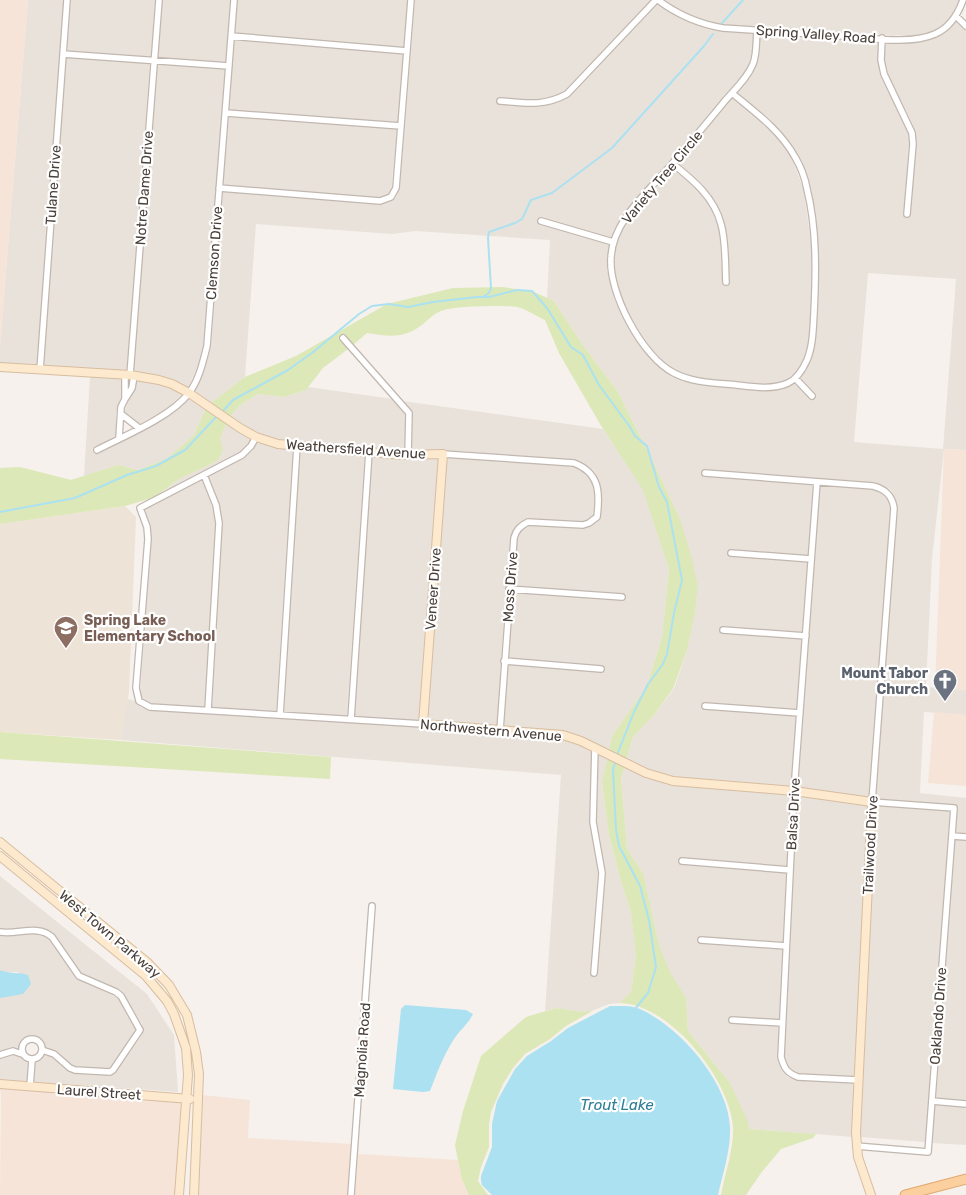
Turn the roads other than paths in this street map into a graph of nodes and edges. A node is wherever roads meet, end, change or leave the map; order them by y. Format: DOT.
graph roads {
  1 [pos="67,0"];
  2 [pos="159,0"];
  3 [pos="234,0"];
  4 [pos="411,0"];
  5 [pos="657,0"];
  6 [pos="963,0"];
  7 [pos="956,16"];
  8 [pos="966,26"];
  9 [pos="757,30"];
  10 [pos="231,36"];
  11 [pos="882,38"];
  12 [pos="407,51"];
  13 [pos="63,54"];
  14 [pos="154,60"];
  15 [pos="229,66"];
  16 [pos="732,93"];
  17 [pos="500,100"];
  18 [pos="226,113"];
  19 [pos="401,126"];
  20 [pos="672,164"];
  21 [pos="220,188"];
  22 [pos="907,214"];
  23 [pos="541,221"];
  24 [pos="613,242"];
  25 [pos="726,282"];
  26 [pos="343,338"];
  27 [pos="0,367"];
  28 [pos="40,370"];
  29 [pos="130,375"];
  30 [pos="794,378"];
  31 [pos="189,393"];
  32 [pos="812,396"];
  33 [pos="121,414"];
  34 [pos="139,428"];
  35 [pos="256,437"];
  36 [pos="119,438"];
  37 [pos="297,446"];
  38 [pos="97,450"];
  39 [pos="369,452"];
  40 [pos="443,454"];
  41 [pos="408,455"];
  42 [pos="705,474"];
  43 [pos="204,475"];
  44 [pos="817,482"];
  45 [pos="597,517"];
  46 [pos="732,553"];
  47 [pos="811,559"];
  48 [pos="509,589"];
  49 [pos="622,597"];
  50 [pos="723,630"];
  51 [pos="806,636"];
  52 [pos="504,661"];
  53 [pos="601,669"];
  54 [pos="705,706"];
  55 [pos="208,710"];
  56 [pos="800,713"];
  57 [pos="280,715"];
  58 [pos="351,719"];
  59 [pos="423,724"];
  60 [pos="500,730"];
  61 [pos="595,747"];
  62 [pos="794,791"];
  63 [pos="872,802"];
  64 [pos="954,808"];
  65 [pos="952,836"];
  66 [pos="966,837"];
  67 [pos="0,842"];
  68 [pos="0,856"];
  69 [pos="682,861"];
  70 [pos="790,870"];
  71 [pos="372,906"];
  72 [pos="0,932"];
  73 [pos="701,940"];
  74 [pos="786,946"];
  75 [pos="594,973"];
  76 [pos="732,1020"];
  77 [pos="782,1023"];
  78 [pos="42,1050"];
  79 [pos="22,1054"];
  80 [pos="0,1055"];
  81 [pos="32,1060"];
  82 [pos="858,1080"];
  83 [pos="0,1084"];
  84 [pos="30,1086"];
  85 [pos="187,1098"];
  86 [pos="198,1099"];
  87 [pos="932,1102"];
  88 [pos="966,1104"];
  89 [pos="856,1146"];
  90 [pos="966,1179"];
  91 [pos="179,1195"];
  92 [pos="194,1195"];
  93 [pos="351,1195"];
  94 [pos="871,1195"];
  95 [pos="905,1195"];
  1 -- 13 [label="street, Tulane Drive"];
  2 -- 14 [label="street, Notre Dame Drive"];
  3 -- 10 [label="street, Clemson Drive"];
  4 -- 12 [label="street"];
  5 -- 9 [label="street, Spring Valley Road"];
  5 -- 17 [label="street"];
  6 -- 7 [label="street, Spring Valley Road"];
  7 -- 8 [label="street"];
  7 -- 11 [label="street, Spring Valley Road"];
  9 -- 11 [label="street, Spring Valley Road"];
  9 -- 16 [label="street, Variety Tree Circle"];
  10 -- 12 [label="street"];
  10 -- 15 [label="street, Clemson Drive"];
  11 -- 22 [label="street"];
  12 -- 19 [label="street"];
  13 -- 14 [label="street"];
  13 -- 28 [label="street, Tulane Drive"];
  14 -- 15 [label="street"];
  14 -- 29 [label="street, Notre Dame Drive"];
  15 -- 18 [label="street, Clemson Drive"];
  16 -- 20 [label="street, Variety Tree Circle"];
  16 -- 30 [label="street"];
  18 -- 19 [label="street"];
  18 -- 21 [label="street, Clemson Drive"];
  19 -- 21 [label="street"];
  20 -- 24 [label="street, Variety Tree Circle"];
  20 -- 25 [label="street"];
  21 -- 31 [label="street, Clemson Drive"];
  23 -- 24 [label="street"];
  24 -- 30 [label="street, Variety Tree Circle"];
  26 -- 41 [label="street"];
  27 -- 28 [label="street, Weathersfield Avenue"];
  28 -- 29 [label="street, Weathersfield Avenue"];
  29 -- 31 [label="street, Weathersfield Avenue"];
  29 -- 33 [label="street, Notre Dame Drive"];
  30 -- 32 [label="street"];
  31 -- 34 [label="street, Clemson Drive"];
  31 -- 35 [label="street, Weathersfield Avenue"];
  33 -- 34 [label="street"];
  33 -- 36 [label="street, Notre Dame Drive"];
  34 -- 36 [label="street, Clemson Drive"];
  35 -- 37 [label="street, Weathersfield Avenue"];
  35 -- 43 [label="street"];
  36 -- 38 [label="street, Clemson Drive"];
  37 -- 39 [label="street, Weathersfield Avenue"];
  37 -- 57 [label="street"];
  39 -- 41 [label="street, Weathersfield Avenue"];
  39 -- 58 [label="street"];
  40 -- 41 [label="street, Weathersfield Avenue"];
  40 -- 45 [label="street, Weathersfield Avenue"];
  40 -- 59 [label="street, Veneer Drive"];
  42 -- 44 [label="street"];
  43 -- 55 [label="street"];
  43 -- 55 [label="street, Northwestern Avenue"];
  44 -- 47 [label="street, Balsa Drive"];
  44 -- 63 [label="street, Trailwood Drive"];
  45 -- 48 [label="street, Moss Drive"];
  46 -- 47 [label="street"];
  47 -- 51 [label="street, Balsa Drive"];
  48 -- 49 [label="street"];
  48 -- 52 [label="street, Moss Drive"];
  50 -- 51 [label="street"];
  51 -- 56 [label="street, Balsa Drive"];
  52 -- 53 [label="street"];
  52 -- 60 [label="street, Moss Drive"];
  54 -- 56 [label="street"];
  55 -- 57 [label="street, Northwestern Avenue"];
  56 -- 62 [label="street, Balsa Drive"];
  57 -- 58 [label="street, Northwestern Avenue"];
  58 -- 59 [label="street, Northwestern Avenue"];
  59 -- 60 [label="street, Northwestern Avenue"];
  60 -- 61 [label="street, Northwestern Avenue"];
  61 -- 62 [label="street, Northwestern Avenue"];
  61 -- 75 [label="street"];
  62 -- 63 [label="street, Northwestern Avenue"];
  62 -- 70 [label="street, Balsa Drive"];
  63 -- 64 [label="street, Northwestern Avenue"];
  63 -- 82 [label="street, Trailwood Drive"];
  64 -- 65 [label="street, Oaklando Drive"];
  65 -- 66 [label="street"];
  65 -- 87 [label="street, Oaklando Drive"];
  67 -- 86 [label="street, West Town Parkway"];
  68 -- 85 [label="street, West Town Parkway"];
  69 -- 70 [label="street"];
  70 -- 74 [label="street, Balsa Drive"];
  71 -- 93 [label="street, Magnolia Road"];
  72 -- 78 [label="street"];
  73 -- 74 [label="street"];
  74 -- 77 [label="street, Balsa Drive"];
  76 -- 77 [label="street"];
  77 -- 82 [label="street, Balsa Drive"];
  78 -- 79 [label="street"];
  78 -- 81 [label="street"];
  79 -- 80 [label="street"];
  79 -- 81 [label="street"];
  81 -- 84 [label="street"];
  82 -- 89 [label="street, Trailwood Drive"];
  83 -- 84 [label="street, Laurel Street"];
  84 -- 85 [label="street, Laurel Street"];
  85 -- 86 [label="street, Laurel Street"];
  85 -- 91 [label="street, West Town Parkway"];
  86 -- 92 [label="street, West Town Parkway"];
  87 -- 88 [label="street"];
  87 -- 89 [label="street, Oaklando Drive"];
  89 -- 94 [label="street, Trailwood Drive"];
  90 -- 95 [label="main road"];
}
